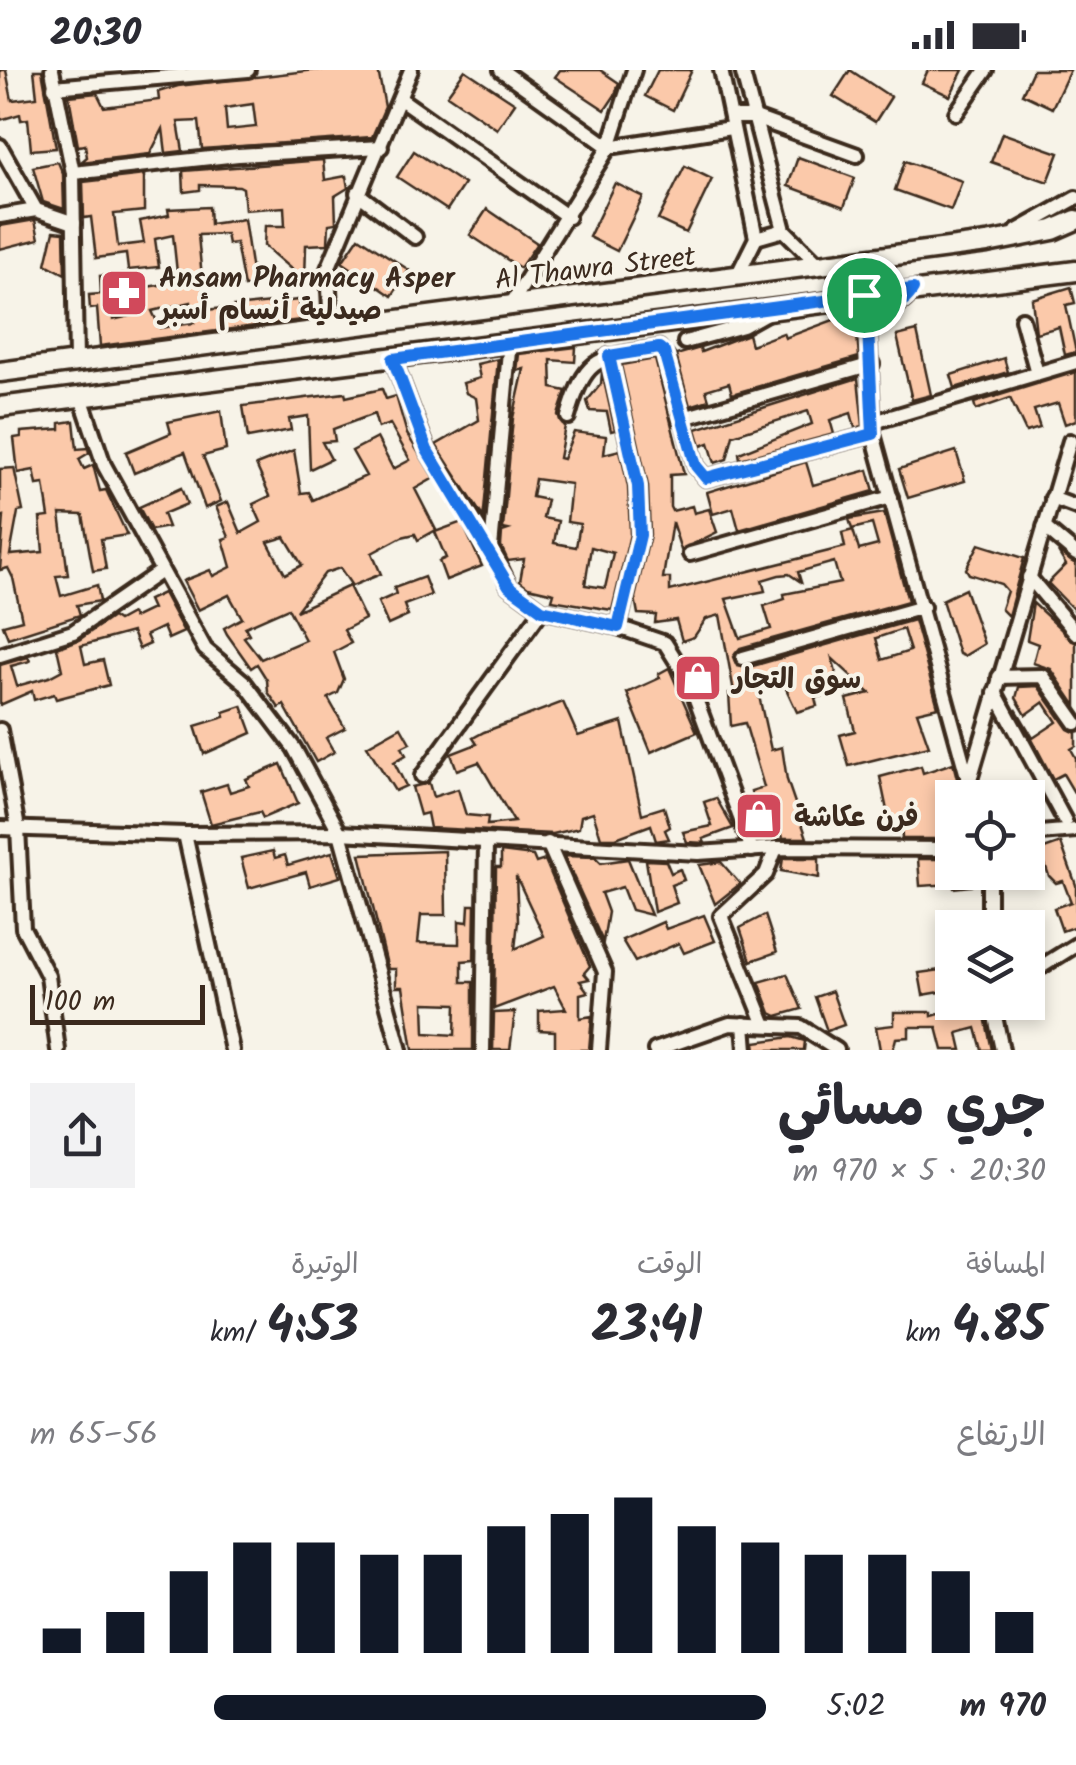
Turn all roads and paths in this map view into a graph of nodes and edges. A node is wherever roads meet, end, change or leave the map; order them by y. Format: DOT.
graph roads {
  1 [pos="52,70"];
  2 [pos="248,70"];
  3 [pos="412,70"];
  4 [pos="501,70"];
  5 [pos="634,70"];
  6 [pos="721,70"];
  7 [pos="742,70"];
  8 [pos="986,70"];
  9 [pos="54,87"];
  10 [pos="402,100"];
  11 [pos="956,114"];
  12 [pos="752,117"];
  13 [pos="731,123"];
  14 [pos="0,146"];
  15 [pos="609,147"];
  16 [pos="381,148"];
  17 [pos="857,155"];
  18 [pos="73,174"];
  19 [pos="357,193"];
  20 [pos="1076,198"];
  21 [pos="36,210"];
  22 [pos="0,216"];
  23 [pos="568,217"];
  24 [pos="1076,220"];
  25 [pos="74,223"];
  26 [pos="784,230"];
  27 [pos="415,237"];
  28 [pos="756,238"];
  29 [pos="987,243"];
  30 [pos="819,265"];
  31 [pos="1076,270"];
  32 [pos="737,276"];
  33 [pos="913,289"];
  34 [pos="510,306"];
  35 [pos="773,307"];
  36 [pos="1022,318"];
  37 [pos="331,329"];
  38 [pos="510,340"];
  39 [pos="684,342"];
  40 [pos="609,356"];
  41 [pos="393,359"];
  42 [pos="76,362"];
  43 [pos="1076,362"];
  44 [pos="872,364"];
  45 [pos="0,372"];
  46 [pos="1037,373"];
  47 [pos="81,397"];
  48 [pos="0,407"];
  49 [pos="568,418"];
  50 [pos="680,419"];
  51 [pos="874,428"];
  52 [pos="1070,441"];
  53 [pos="891,497"];
  54 [pos="1052,498"];
  55 [pos="1076,508"];
  56 [pos="1044,527"];
  57 [pos="490,548"];
  58 [pos="690,554"];
  59 [pos="1076,554"];
  60 [pos="161,572"];
  61 [pos="1029,577"];
  62 [pos="923,608"];
  63 [pos="542,610"];
  64 [pos="618,627"];
  65 [pos="1076,633"];
  66 [pos="0,655"];
  67 [pos="743,658"];
  68 [pos="1000,677"];
  69 [pos="995,692"];
  70 [pos="1076,723"];
  71 [pos="0,730"];
  72 [pos="422,776"];
  73 [pos="967,780"];
  74 [pos="973,780"];
  75 [pos="1072,821"];
  76 [pos="0,828"];
  77 [pos="18,828"];
  78 [pos="1045,830"];
  79 [pos="340,833"];
  80 [pos="185,834"];
  81 [pos="486,843"];
  82 [pos="548,843"];
  83 [pos="776,848"];
  84 [pos="935,849"];
  85 [pos="752,850"];
  86 [pos="1076,945"];
  87 [pos="1045,964"];
  88 [pos="996,1020"];
  89 [pos="744,1024"];
  90 [pos="765,1025"];
  91 [pos="58,1050"];
  92 [pos="232,1050"];
  93 [pos="400,1050"];
  94 [pos="483,1050"];
  95 [pos="599,1050"];
  96 [pos="656,1050"];
  97 [pos="746,1050"];
  98 [pos="838,1050"];
  99 [pos="1002,1050"];
  1 -- 9 [label="street"];
  2 -- 9 [label="street"];
  3 -- 10 [label="street"];
  4 -- 15 [label="street"];
  5 -- 15 [label="street"];
  6 -- 13 [label="street"];
  7 -- 12 [label="street"];
  8 -- 11 [label="street"];
  9 -- 18 [label="street"];
  10 -- 16 [label="street"];
  10 -- 23 [label="street"];
  12 -- 13 [label="street"];
  12 -- 17 [label="street"];
  12 -- 26 [label="street"];
  13 -- 15 [label="street"];
  13 -- 28 [label="street"];
  14 -- 21 [label="street"];
  15 -- 23 [label="street"];
  16 -- 18 [label="street"];
  16 -- 19 [label="street"];
  18 -- 25 [label="street"];
  19 -- 27 [label="street"];
  19 -- 37 [label="street"];
  20 -- 29 [label="street"];
  21 -- 22 [label="street"];
  21 -- 25 [label="street"];
  23 -- 34 [label="street"];
  24 -- 29 [label="main road, Al Thawra Street"];
  25 -- 42 [label="street"];
  26 -- 28 [label="street"];
  26 -- 30 [label="street"];
  28 -- 32 [label="street"];
  29 -- 30 [label="main road, Al Thawra Street"];
  30 -- 32 [label="main road, Al Thawra Street"];
  31 -- 33 [label="main road"];
  32 -- 34 [label="main road, Al Thawra Street"];
  33 -- 35 [label="main road"];
  33 -- 44 [label="street"];
  34 -- 37 [label="main road, Al Thawra Street"];
  35 -- 38 [label="main road"];
  35 -- 39 [label="street"];
  36 -- 46 [label="street"];
  37 -- 42 [label="main road, Al Thawra Street"];
  38 -- 41 [label="main road"];
  38 -- 57 [label="street"];
  40 -- 49 [label="street"];
  40 -- 50 [label="street"];
  40 -- 64 [label="street"];
  41 -- 47 [label="main road"];
  41 -- 57 [label="street"];
  42 -- 45 [label="main road, Al Thawra Street"];
  43 -- 46 [label="street"];
  44 -- 50 [label="street"];
  44 -- 51 [label="street"];
  46 -- 51 [label="street"];
  47 -- 48 [label="main road"];
  47 -- 60 [label="street"];
  50 -- 51 [label="street"];
  51 -- 53 [label="street"];
  52 -- 54 [label="street"];
  53 -- 58 [label="street"];
  53 -- 62 [label="street"];
  54 -- 55 [label="street"];
  54 -- 56 [label="street"];
  56 -- 59 [label="street"];
  56 -- 61 [label="street"];
  57 -- 63 [label="street"];
  60 -- 66 [label="street"];
  60 -- 79 [label="street"];
  61 -- 65 [label="street"];
  61 -- 68 [label="street"];
  62 -- 67 [label="street"];
  62 -- 73 [label="street"];
  63 -- 64 [label="street"];
  63 -- 72 [label="street"];
  64 -- 85 [label="street"];
  68 -- 69 [label="street"];
  68 -- 70 [label="street"];
  69 -- 74 [label="street"];
  69 -- 75 [label="street"];
  71 -- 77 [label="street"];
  75 -- 78 [label="street"];
  76 -- 77 [label="street"];
  77 -- 80 [label="street"];
  77 -- 91 [label="street"];
  79 -- 80 [label="street"];
  79 -- 81 [label="street"];
  79 -- 93 [label="street"];
  80 -- 92 [label="street"];
  81 -- 82 [label="street"];
  81 -- 94 [label="street"];
  82 -- 85 [label="street"];
  82 -- 95 [label="street"];
  83 -- 84 [label="street"];
  83 -- 85 [label="street"];
  83 -- 90 [label="street"];
  86 -- 87 [label="street"];
  88 -- 99 [label="street"];
  89 -- 90 [label="street"];
  89 -- 96 [label="street"];
  89 -- 97 [label="street"];
  90 -- 98 [label="street"];
}
